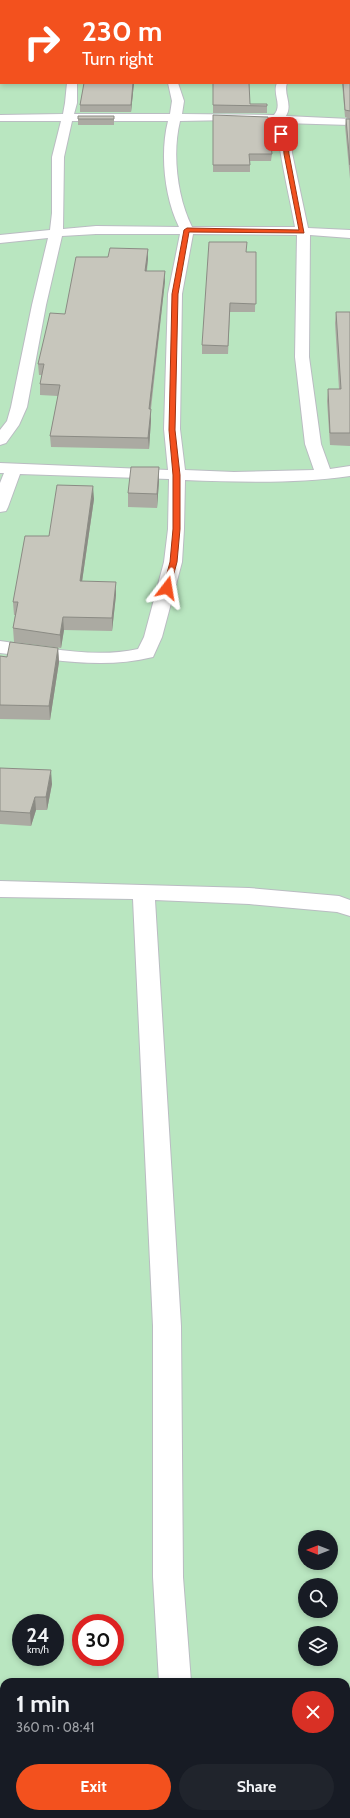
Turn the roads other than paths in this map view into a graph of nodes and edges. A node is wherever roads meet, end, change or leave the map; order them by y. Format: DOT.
graph roads {
  1 [pos="72,84"];
  2 [pos="173,84"];
  3 [pos="282,84"];
  4 [pos="174,117"];
  5 [pos="0,118"];
  6 [pos="67,118"];
  7 [pos="277,120"];
  8 [pos="350,122"];
  9 [pos="187,230"];
  10 [pos="302,231"];
  11 [pos="56,233"];
  12 [pos="350,234"];
  13 [pos="0,239"];
  14 [pos="0,440"];
  15 [pos="7,468"];
  16 [pos="350,470"];
  17 [pos="177,475"];
  18 [pos="324,475"];
  19 [pos="0,507"];
  20 [pos="0,647"];
  21 [pos="0,889"];
  22 [pos="144,892"];
  23 [pos="350,908"];
  24 [pos="175,1678"];
  1 -- 6 [label="street"];
  2 -- 4 [label="street"];
  3 -- 7 [label="street"];
  4 -- 6 [label="street"];
  4 -- 7 [label="street"];
  4 -- 9 [label="street"];
  5 -- 6 [label="street"];
  6 -- 11 [label="street"];
  7 -- 8 [label="street"];
  7 -- 10 [label="street"];
  9 -- 10 [label="street"];
  9 -- 11 [label="street"];
  9 -- 17 [label="street"];
  10 -- 12 [label="street"];
  10 -- 18 [label="street"];
  11 -- 13 [label="street"];
  11 -- 14 [label="street"];
  15 -- 17 [label="street"];
  15 -- 19 [label="street"];
  16 -- 18 [label="street"];
  17 -- 18 [label="street"];
  17 -- 20 [label="street"];
  21 -- 22 [label="street"];
  22 -- 23 [label="street"];
  22 -- 24 [label="street"];
}
